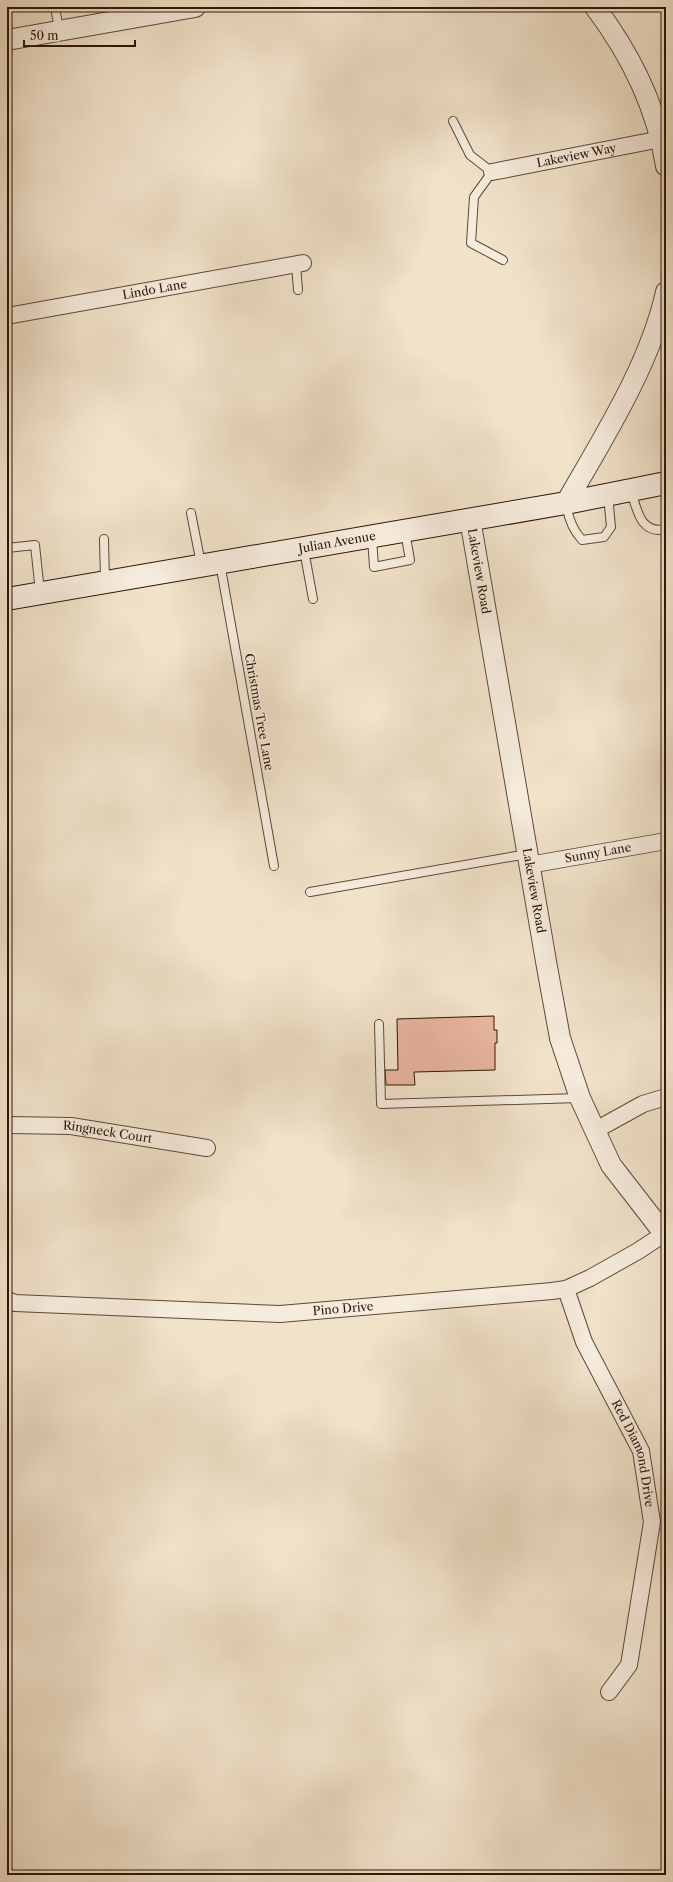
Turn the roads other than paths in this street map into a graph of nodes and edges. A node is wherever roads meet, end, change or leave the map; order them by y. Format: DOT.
graph roads {
  1 [pos="55,7"];
  2 [pos="195,7"];
  3 [pos="595,7"];
  4 [pos="128,13"];
  5 [pos="60,31"];
  6 [pos="7,40"];
  7 [pos="453,121"];
  8 [pos="661,139"];
  9 [pos="666,166"];
  10 [pos="492,172"];
  11 [pos="503,260"];
  12 [pos="300,264"];
  13 [pos="298,290"];
  14 [pos="666,292"];
  15 [pos="7,316"];
  16 [pos="666,482"];
  17 [pos="631,490"];
  18 [pos="608,494"];
  19 [pos="566,502"];
  20 [pos="190,512"];
  21 [pos="470,519"];
  22 [pos="404,529"];
  23 [pos="666,529"];
  24 [pos="372,535"];
  25 [pos="104,539"];
  26 [pos="303,547"];
  27 [pos="7,548"];
  28 [pos="210,563"];
  29 [pos="106,582"];
  30 [pos="40,593"];
  31 [pos="7,599"];
  32 [pos="313,599"];
  33 [pos="666,841"];
  34 [pos="528,859"];
  35 [pos="274,866"];
  36 [pos="310,892"];
  37 [pos="379,1024"];
  38 [pos="666,1097"];
  39 [pos="580,1098"];
  40 [pos="7,1125"];
  41 [pos="594,1131"];
  42 [pos="207,1148"];
  43 [pos="665,1235"];
  44 [pos="566,1289"];
  45 [pos="7,1300"];
  46 [pos="609,1692"];
  1 -- 5 [label="lane"];
  2 -- 4 [label="street"];
  3 -- 8 [label="street"];
  4 -- 5 [label="street"];
  5 -- 6 [label="street"];
  7 -- 10 [label="lane"];
  8 -- 9 [label="street"];
  8 -- 10 [label="street, Lakeview Way"];
  10 -- 11 [label="lane"];
  12 -- 13 [label="lane"];
  12 -- 15 [label="street, Lindo Lane"];
  14 -- 19 [label="street"];
  16 -- 17 [label="main road, Julian Avenue"];
  17 -- 18 [label="main road, Julian Avenue"];
  17 -- 23 [label="lane"];
  18 -- 19 [label="main road, Julian Avenue"];
  18 -- 19 [label="lane"];
  19 -- 21 [label="main road, Julian Avenue"];
  20 -- 28 [label="lane, Christmas Tree Lane"];
  21 -- 22 [label="main road, Julian Avenue"];
  21 -- 34 [label="street, Lakeview Road"];
  22 -- 24 [label="main road, Julian Avenue"];
  22 -- 24 [label="lane"];
  24 -- 26 [label="main road, Julian Avenue"];
  25 -- 29 [label="lane"];
  26 -- 28 [label="main road, Julian Avenue"];
  26 -- 32 [label="lane"];
  27 -- 30 [label="lane"];
  28 -- 29 [label="main road, Julian Avenue"];
  28 -- 35 [label="lane, Christmas Tree Lane"];
  29 -- 30 [label="main road, Julian Avenue"];
  30 -- 31 [label="main road, Julian Avenue"];
  33 -- 34 [label="street, Sunny Lane"];
  34 -- 36 [label="lane"];
  34 -- 39 [label="street, Lakeview Road"];
  37 -- 39 [label="lane"];
  38 -- 41 [label="street"];
  39 -- 41 [label="street, Lakeview Road"];
  40 -- 42 [label="street, Ringneck Court"];
  41 -- 43 [label="street, Lakeview Road"];
  43 -- 44 [label="street, Pino Drive"];
  44 -- 45 [label="street, Pino Drive"];
  44 -- 46 [label="street, Red Diamond Drive"];
}
